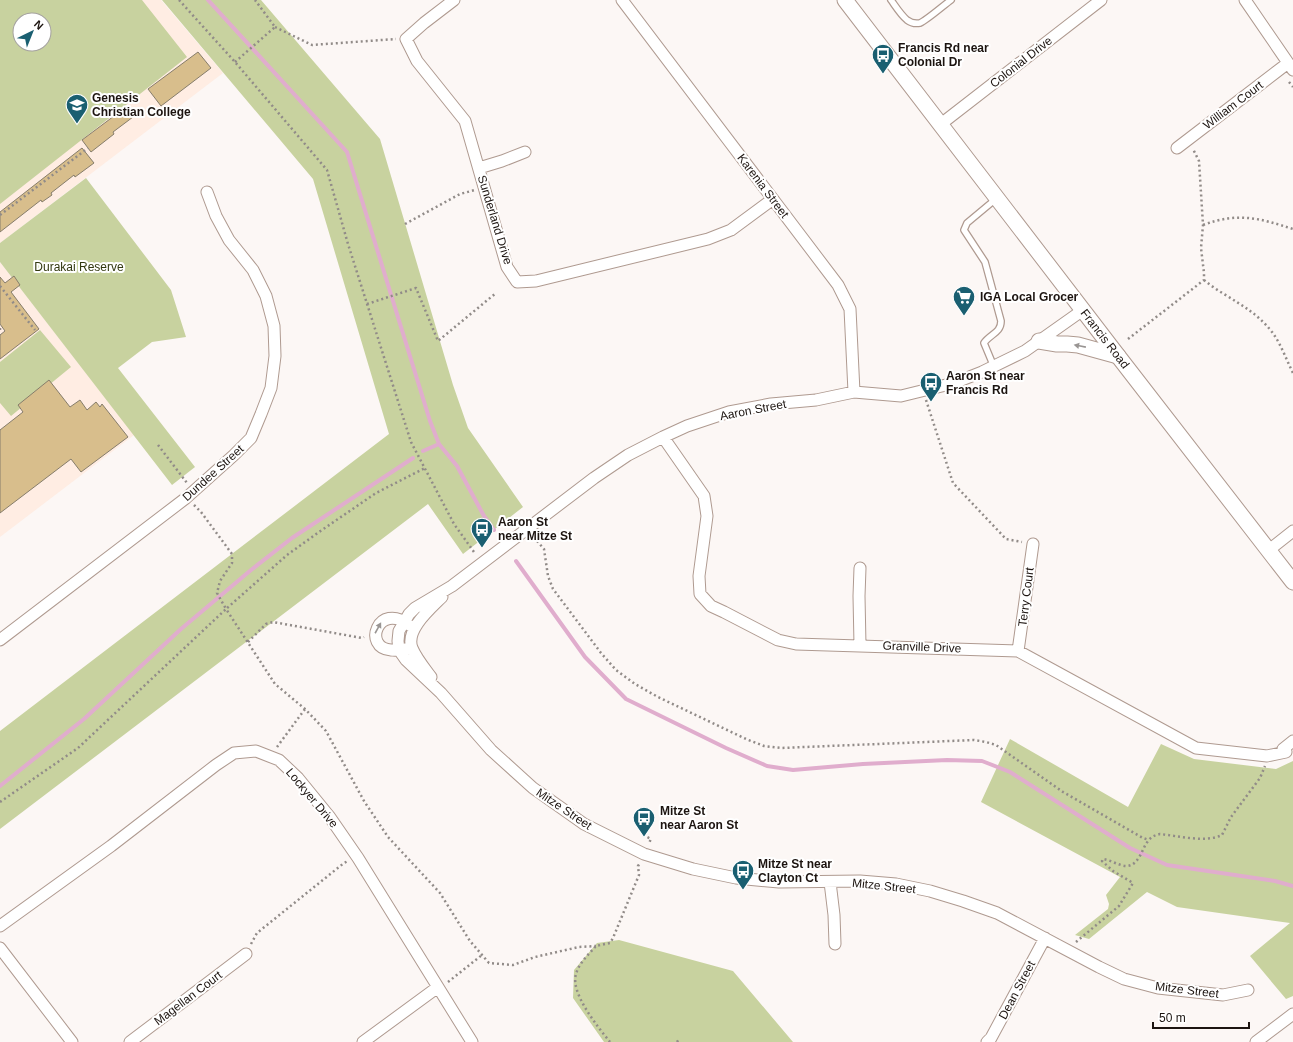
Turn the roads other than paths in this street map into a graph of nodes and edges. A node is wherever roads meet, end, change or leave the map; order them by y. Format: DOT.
graph roads {
  1 [pos="454,0"];
  2 [pos="622,0"];
  3 [pos="845,0"];
  4 [pos="891,0"];
  5 [pos="951,0"];
  6 [pos="1101,0"];
  7 [pos="1245,0"];
  8 [pos="1291,67"];
  9 [pos="941,124"];
  10 [pos="1177,148"];
  11 [pos="525,152"];
  12 [pos="479,168"];
  13 [pos="207,192"];
  14 [pos="998,198"];
  15 [pos="772,199"];
  16 [pos="1083,310"];
  17 [pos="1039,341"];
  18 [pos="1118,356"];
  19 [pos="994,367"];
  20 [pos="854,392"];
  21 [pos="663,437"];
  22 [pos="1293,531"];
  23 [pos="1033,544"];
  24 [pos="1269,550"];
  25 [pos="860,568"];
  26 [pos="1293,582"];
  27 [pos="452,586"];
  28 [pos="402,626"];
  29 [pos="412,638"];
  30 [pos="0,640"];
  31 [pos="860,645"];
  32 [pos="399,650"];
  33 [pos="1018,651"];
  34 [pos="441,693"];
  35 [pos="1293,741"];
  36 [pos="830,882"];
  37 [pos="0,926"];
  38 [pos="1045,938"];
  39 [pos="835,944"];
  40 [pos="0,948"];
  41 [pos="246,954"];
  42 [pos="438,987"];
  43 [pos="1248,990"];
  44 [pos="1293,1014"];
  45 [pos="72,1042"];
  46 [pos="130,1042"];
  47 [pos="363,1042"];
  48 [pos="472,1042"];
  49 [pos="987,1042"];
  50 [pos="1256,1042"];
  1 -- 12 [label="street, Sunderland Drive"];
  2 -- 15 [label="street, Karenia Street"];
  3 -- 9 [label="main road, Francis Road"];
  4 -- 5 [label="lane"];
  6 -- 9 [label="street, Colonial Drive"];
  7 -- 8 [label="street"];
  8 -- 10 [label="street, William Court"];
  9 -- 14 [label="main road, Francis Road"];
  11 -- 12 [label="street"];
  12 -- 15 [label="street, Sunderland Drive"];
  13 -- 30 [label="street, Dundee Street"];
  14 -- 16 [label="main road, Francis Road"];
  14 -- 19 [label="lane"];
  15 -- 20 [label="street, Karenia Street"];
  16 -- 17 [label="street, Aaron Street"];
  16 -- 18 [label="main road, Francis Road"];
  18 -- 17 [label="main road, one-way"];
  17 -- 19 [label="street, Aaron Street"];
  18 -- 24 [label="main road, Francis Road"];
  19 -- 20 [label="street, Aaron Street"];
  20 -- 21 [label="street, Aaron Street"];
  21 -- 27 [label="street, Aaron Street"];
  21 -- 31 [label="street, Granville Drive"];
  22 -- 24 [label="street"];
  23 -- 33 [label="street, Terry Court"];
  24 -- 26 [label="main road, Francis Road"];
  25 -- 31 [label="street"];
  27 -- 28 [label="street, Aaron Street"];
  27 -- 29 [label="street, Aaron Street"];
  28 -- 29 [label="street"];
  28 -- 32 [label="street"];
  32 -- 28 [label="street, one-way"];
  29 -- 32 [label="street"];
  29 -- 34 [label="street"];
  31 -- 33 [label="street, Granville Drive"];
  32 -- 34 [label="street"];
  33 -- 35 [label="street, Granville Drive"];
  34 -- 36 [label="street, Mitze Street"];
  36 -- 38 [label="street, Mitze Street"];
  36 -- 39 [label="street"];
  37 -- 42 [label="street, Lockyer Drive"];
  38 -- 43 [label="street, Mitze Street"];
  38 -- 49 [label="street, Dean Street"];
  40 -- 45 [label="street"];
  41 -- 46 [label="street, Magellan Court"];
  42 -- 47 [label="street"];
  42 -- 48 [label="street, Lockyer Drive"];
  44 -- 50 [label="street"];
}
